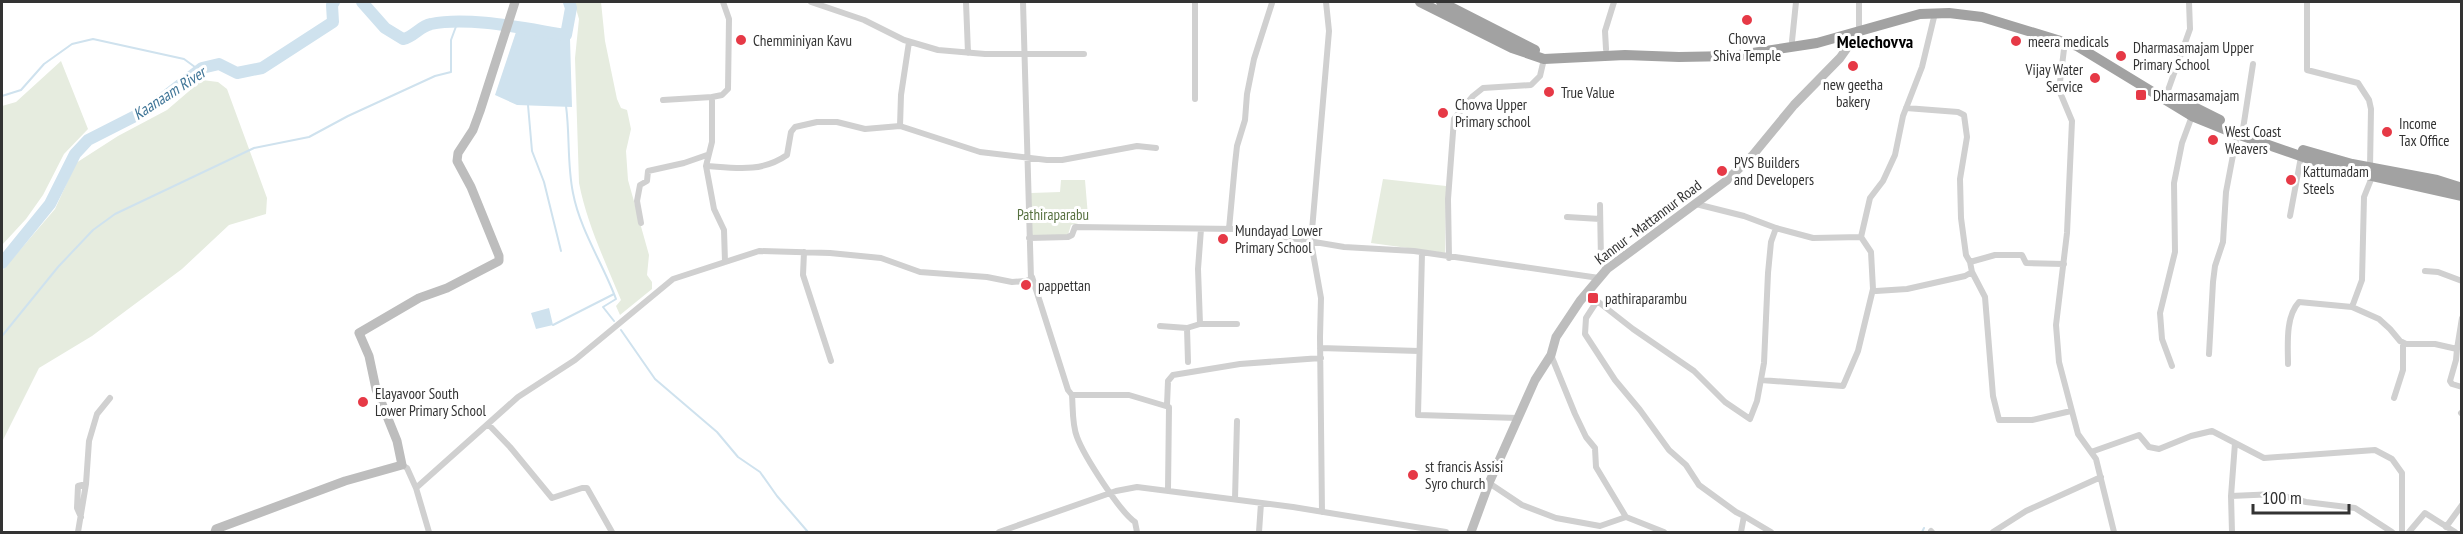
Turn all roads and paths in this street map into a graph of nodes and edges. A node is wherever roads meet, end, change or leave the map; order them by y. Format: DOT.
graph roads {
  1 [pos="515,2"];
  2 [pos="723,2"];
  3 [pos="811,2"];
  4 [pos="966,2"];
  5 [pos="1023,2"];
  6 [pos="1195,2"];
  7 [pos="1326,2"];
  8 [pos="1420,2"];
  9 [pos="1441,2"];
  10 [pos="1614,2"];
  11 [pos="1796,2"];
  12 [pos="1859,2"];
  13 [pos="2189,2"];
  14 [pos="2307,2"];
  15 [pos="1272,3"];
  16 [pos="1935,13"];
  17 [pos="1982,17"];
  18 [pos="1859,31"];
  19 [pos="1834,38"];
  20 [pos="2065,41"];
  21 [pos="909,42"];
  22 [pos="1792,45"];
  23 [pos="1025,52"];
  24 [pos="1606,52"];
  25 [pos="968,53"];
  26 [pos="1084,54"];
  27 [pos="1840,58"];
  28 [pos="1544,59"];
  29 [pos="2253,64"];
  30 [pos="2166,96"];
  31 [pos="712,97"];
  32 [pos="1195,99"];
  33 [pos="663,100"];
  34 [pos="1906,108"];
  35 [pos="2192,116"];
  36 [pos="900,126"];
  37 [pos="2240,132"];
  38 [pos="1156,147"];
  39 [pos="707,155"];
  40 [pos="2301,157"];
  41 [pos="1029,158"];
  42 [pos="706,166"];
  43 [pos="2364,171"];
  44 [pos="2462,188"];
  45 [pos="2462,196"];
  46 [pos="1696,204"];
  47 [pos="1600,205"];
  48 [pos="2290,216"];
  49 [pos="1567,217"];
  50 [pos="1600,219"];
  51 [pos="641,223"];
  52 [pos="1776,228"];
  53 [pos="1201,229"];
  54 [pos="1229,229"];
  55 [pos="1861,237"];
  56 [pos="1029,238"];
  57 [pos="1311,242"];
  58 [pos="804,252"];
  59 [pos="1422,252"];
  60 [pos="1449,258"];
  61 [pos="725,262"];
  62 [pos="1970,262"];
  63 [pos="2064,264"];
  64 [pos="1606,269"];
  65 [pos="2425,271"];
  66 [pos="1972,272"];
  67 [pos="1032,277"];
  68 [pos="1599,278"];
  69 [pos="2462,281"];
  70 [pos="1873,289"];
  71 [pos="1587,293"];
  72 [pos="1597,301"];
  73 [pos="2352,307"];
  74 [pos="2462,318"];
  75 [pos="1200,324"];
  76 [pos="1237,324"];
  77 [pos="1160,326"];
  78 [pos="1187,328"];
  79 [pos="2403,343"];
  80 [pos="1320,348"];
  81 [pos="2457,349"];
  82 [pos="1419,351"];
  83 [pos="2209,354"];
  84 [pos="1551,355"];
  85 [pos="1321,358"];
  86 [pos="831,361"];
  87 [pos="1188,362"];
  88 [pos="2288,364"];
  89 [pos="2172,366"];
  90 [pos="1761,380"];
  91 [pos="2462,387"];
  92 [pos="1072,395"];
  93 [pos="110,398"];
  94 [pos="2394,399"];
  95 [pos="1167,405"];
  96 [pos="2071,411"];
  97 [pos="1518,418"];
  98 [pos="1237,421"];
  99 [pos="488,424"];
  100 [pos="2235,443"];
  101 [pos="2091,452"];
  102 [pos="402,465"];
  103 [pos="2101,477"];
  104 [pos="1490,483"];
  105 [pos="416,488"];
  106 [pos="1168,490"];
  107 [pos="1110,494"];
  108 [pos="2230,496"];
  109 [pos="1235,499"];
  110 [pos="1261,503"];
  111 [pos="2462,505"];
  112 [pos="1322,512"];
  113 [pos="1744,516"];
  114 [pos="1626,517"];
  115 [pos="2446,526"];
  116 [pos="78,532"];
  117 [pos="215,532"];
  118 [pos="429,532"];
  119 [pos="612,532"];
  120 [pos="999,532"];
  121 [pos="1137,532"];
  122 [pos="1259,532"];
  123 [pos="1446,532"];
  124 [pos="1471,532"];
  125 [pos="1664,532"];
  126 [pos="1740,532"];
  127 [pos="1772,532"];
  128 [pos="1993,532"];
  129 [pos="2114,532"];
  130 [pos="2232,532"];
  131 [pos="2392,532"];
  132 [pos="2402,532"];
  133 [pos="2409,532"];
  134 [pos="2455,532"];
  1 -- 102 [label="main road"];
  2 -- 31 [label="street"];
  3 -- 21 [label="street"];
  4 -- 25 [label="street"];
  5 -- 23 [label="street"];
  6 -- 32 [label="street"];
  7 -- 57 [label="street"];
  8 -- 28 [label="highway"];
  9 -- 24 [label="highway"];
  10 -- 24 [label="street"];
  11 -- 22 [label="street"];
  12 -- 18 [label="street"];
  13 -- 30 [label="street"];
  14 -- 43 [label="street"];
  15 -- 54 [label="street"];
  16 -- 17 [label="highway"];
  16 -- 18 [label="highway"];
  16 -- 34 [label="street"];
  17 -- 20 [label="highway"];
  17 -- 30 [label="highway"];
  18 -- 19 [label="highway"];
  18 -- 27 [label="main road, Kannur - Mattannur Road"];
  19 -- 22 [label="highway"];
  19 -- 27 [label="main road"];
  20 -- 30 [label="highway"];
  20 -- 63 [label="street"];
  21 -- 25 [label="street"];
  21 -- 36 [label="street"];
  22 -- 24 [label="highway"];
  23 -- 25 [label="street"];
  23 -- 26 [label="street"];
  23 -- 41 [label="street"];
  24 -- 28 [label="highway"];
  27 -- 46 [label="main road, Kannur - Mattannur Road"];
  28 -- 60 [label="street"];
  29 -- 37 [label="street"];
  30 -- 35 [label="highway"];
  30 -- 37 [label="highway"];
  31 -- 33 [label="street"];
  31 -- 39 [label="street"];
  34 -- 55 [label="street"];
  34 -- 62 [label="street"];
  35 -- 37 [label="highway"];
  35 -- 89 [label="street"];
  36 -- 41 [label="street"];
  36 -- 42 [label="street"];
  37 -- 40 [label="highway"];
  37 -- 43 [label="highway"];
  37 -- 83 [label="street"];
  38 -- 41 [label="street"];
  39 -- 42 [label="street"];
  39 -- 51 [label="street"];
  40 -- 43 [label="highway"];
  40 -- 48 [label="street"];
  41 -- 56 [label="street"];
  42 -- 61 [label="street"];
  43 -- 44 [label="highway"];
  43 -- 45 [label="highway"];
  43 -- 73 [label="street"];
  46 -- 52 [label="street"];
  46 -- 64 [label="main road, Kannur - Mattannur Road"];
  47 -- 50 [label="street"];
  49 -- 50 [label="street"];
  50 -- 64 [label="street"];
  52 -- 55 [label="street"];
  52 -- 90 [label="street"];
  53 -- 54 [label="street"];
  53 -- 56 [label="street"];
  53 -- 75 [label="street"];
  54 -- 57 [label="street"];
  55 -- 70 [label="street"];
  56 -- 67 [label="street"];
  57 -- 59 [label="street"];
  57 -- 80 [label="street"];
  58 -- 61 [label="street"];
  58 -- 67 [label="street"];
  58 -- 86 [label="street"];
  59 -- 60 [label="street"];
  59 -- 82 [label="street"];
  60 -- 68 [label="street"];
  61 -- 99 [label="street"];
  62 -- 63 [label="street"];
  62 -- 66 [label="street"];
  63 -- 96 [label="street"];
  64 -- 68 [label="main road, Kannur - Mattannur Road"];
  65 -- 69 [label="street"];
  66 -- 70 [label="street"];
  66 -- 96 [label="street"];
  67 -- 92 [label="street"];
  68 -- 71 [label="main road, Kannur - Mattannur Road"];
  70 -- 90 [label="street"];
  71 -- 72 [label="street"];
  71 -- 84 [label="main road, Kannur - Mattannur Road"];
  72 -- 90 [label="street"];
  72 -- 113 [label="street"];
  73 -- 79 [label="street"];
  73 -- 88 [label="street"];
  74 -- 81 [label="street"];
  75 -- 76 [label="street"];
  75 -- 78 [label="street"];
  77 -- 78 [label="street"];
  78 -- 87 [label="street"];
  79 -- 81 [label="street"];
  79 -- 94 [label="street"];
  80 -- 82 [label="street"];
  80 -- 85 [label="street"];
  81 -- 91 [label="street"];
  82 -- 97 [label="street"];
  84 -- 97 [label="main road, Kannur - Mattannur Road"];
  84 -- 114 [label="street"];
  85 -- 95 [label="street"];
  85 -- 112 [label="street"];
  92 -- 95 [label="street"];
  92 -- 107 [label="street"];
  93 -- 116 [label="street"];
  95 -- 106 [label="street"];
  96 -- 101 [label="street"];
  97 -- 104 [label="main road, Kannur - Mattannur Road"];
  98 -- 109 [label="street"];
  99 -- 105 [label="street"];
  99 -- 119 [label="street"];
  100 -- 101 [label="street"];
  100 -- 108 [label="street"];
  100 -- 132 [label="street"];
  101 -- 103 [label="street"];
  102 -- 105 [label="street"];
  102 -- 117 [label="main road"];
  103 -- 128 [label="street"];
  103 -- 129 [label="street"];
  104 -- 114 [label="street"];
  104 -- 124 [label="main road, Kannur - Mattannur Road"];
  105 -- 118 [label="street"];
  106 -- 107 [label="street"];
  106 -- 109 [label="street"];
  107 -- 120 [label="street"];
  107 -- 121 [label="street"];
  108 -- 130 [label="street"];
  108 -- 131 [label="street"];
  109 -- 110 [label="street"];
  110 -- 112 [label="street"];
  110 -- 122 [label="street"];
  111 -- 115 [label="street"];
  112 -- 123 [label="street"];
  113 -- 126 [label="street"];
  113 -- 127 [label="street"];
  114 -- 125 [label="street"];
  115 -- 133 [label="street"];
  115 -- 134 [label="street"];
}
